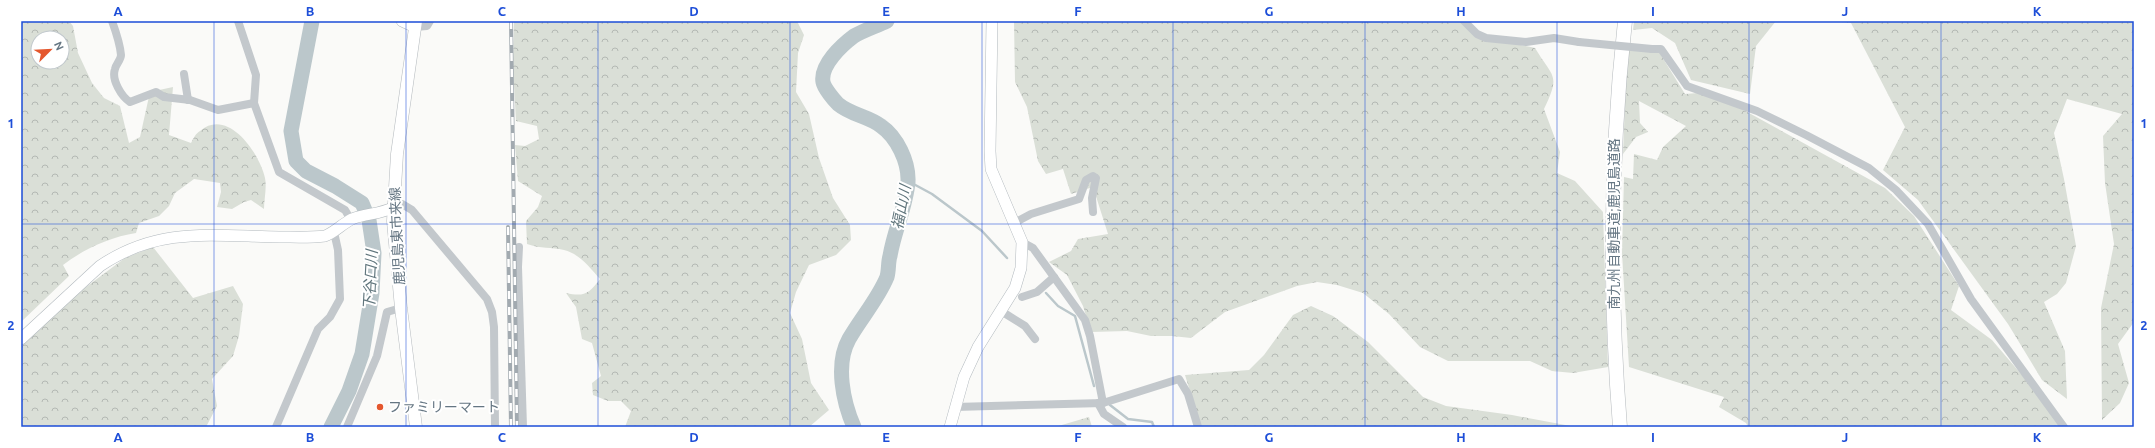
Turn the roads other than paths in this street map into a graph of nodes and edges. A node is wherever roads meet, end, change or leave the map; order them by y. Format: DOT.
graph roads {
  1 [pos="112,21"];
  2 [pos="238,21"];
  3 [pos="402,21"];
  4 [pos="430,21"];
  5 [pos="992,21"];
  6 [pos="1464,21"];
  7 [pos="1625,21"];
  8 [pos="415,24"];
  9 [pos="184,74"];
  10 [pos="188,100"];
  11 [pos="254,103"];
  12 [pos="394,207"];
  13 [pos="1094,212"];
  14 [pos="354,219"];
  15 [pos="1014,223"];
  16 [pos="334,232"];
  17 [pos="1022,242"];
  18 [pos="519,248"];
  19 [pos="1054,277"];
  20 [pos="1022,297"];
  21 [pos="401,308"];
  22 [pos="1001,311"];
  23 [pos="21,339"];
  24 [pos="1035,339"];
  25 [pos="1101,403"];
  26 [pos="955,407"];
  27 [pos="276,427"];
  28 [pos="347,427"];
  29 [pos="416,427"];
  30 [pos="495,427"];
  31 [pos="523,427"];
  32 [pos="950,427"];
  33 [pos="1123,427"];
  34 [pos="1198,427"];
  35 [pos="1620,427"];
  36 [pos="2064,427"];
  1 -- 10 [label="street"];
  2 -- 11 [label="street"];
  3 -- 8 [label="street"];
  4 -- 8 [label="street"];
  5 -- 15 [label="street"];
  6 -- 36 [label="street, bridge"];
  7 -- 35 [label="highway, 南九州自動車道;鹿児島道路"];
  8 -- 12 [label="main road, 鹿児島東市来線"];
  9 -- 10 [label="street"];
  10 -- 11 [label="street"];
  11 -- 14 [label="street"];
  12 -- 14 [label="street"];
  12 -- 21 [label="main road, 鹿児島東市来線"];
  12 -- 30 [label="street"];
  13 -- 15 [label="street"];
  14 -- 16 [label="street"];
  15 -- 17 [label="street"];
  16 -- 23 [label="street"];
  16 -- 27 [label="street"];
  17 -- 19 [label="street"];
  17 -- 22 [label="street"];
  18 -- 31 [label="street"];
  19 -- 20 [label="street"];
  19 -- 25 [label="street"];
  21 -- 28 [label="street"];
  21 -- 29 [label="main road, 鹿児島東市来線"];
  22 -- 24 [label="street"];
  22 -- 26 [label="street"];
  25 -- 26 [label="street"];
  25 -- 33 [label="street"];
  25 -- 34 [label="street"];
  26 -- 32 [label="street"];
}
